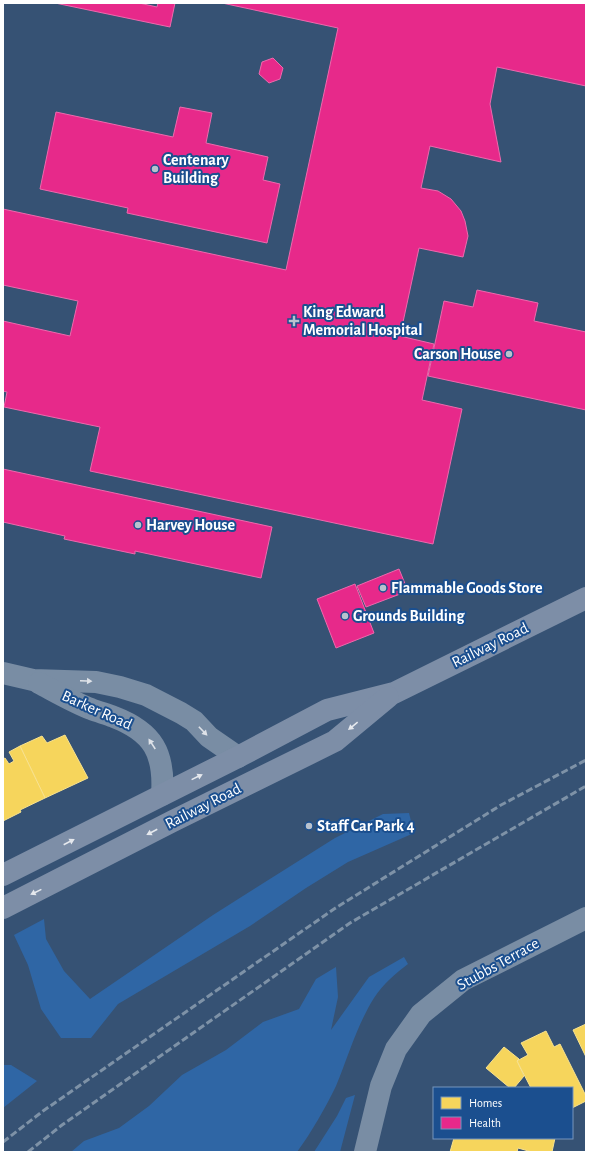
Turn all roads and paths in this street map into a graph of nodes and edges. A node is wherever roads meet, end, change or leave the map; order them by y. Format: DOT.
graph roads {
  1 [pos="586,598"];
  2 [pos="3,673"];
  3 [pos="33,680"];
  4 [pos="394,693"];
  5 [pos="238,757"];
  6 [pos="162,794"];
  7 [pos="3,875"];
  8 [pos="3,908"];
  9 [pos="586,918"];
  10 [pos="365,1152"];
  1 -- 4 [label="main road, Railway Road"];
  2 -- 3 [label="street, Barker Road"];
  3 -- 5 [label="street, Barker Road, one-way"];
  6 -- 3 [label="street, Barker Road, one-way"];
  4 -- 5 [label="main road, Railway Road"];
  4 -- 8 [label="main road, Railway Road, one-way"];
  6 -- 5 [label="main road, Railway Road, one-way"];
  7 -- 6 [label="main road, Railway Road, one-way"];
  9 -- 10 [label="street, Stubbs Terrace"];
}
